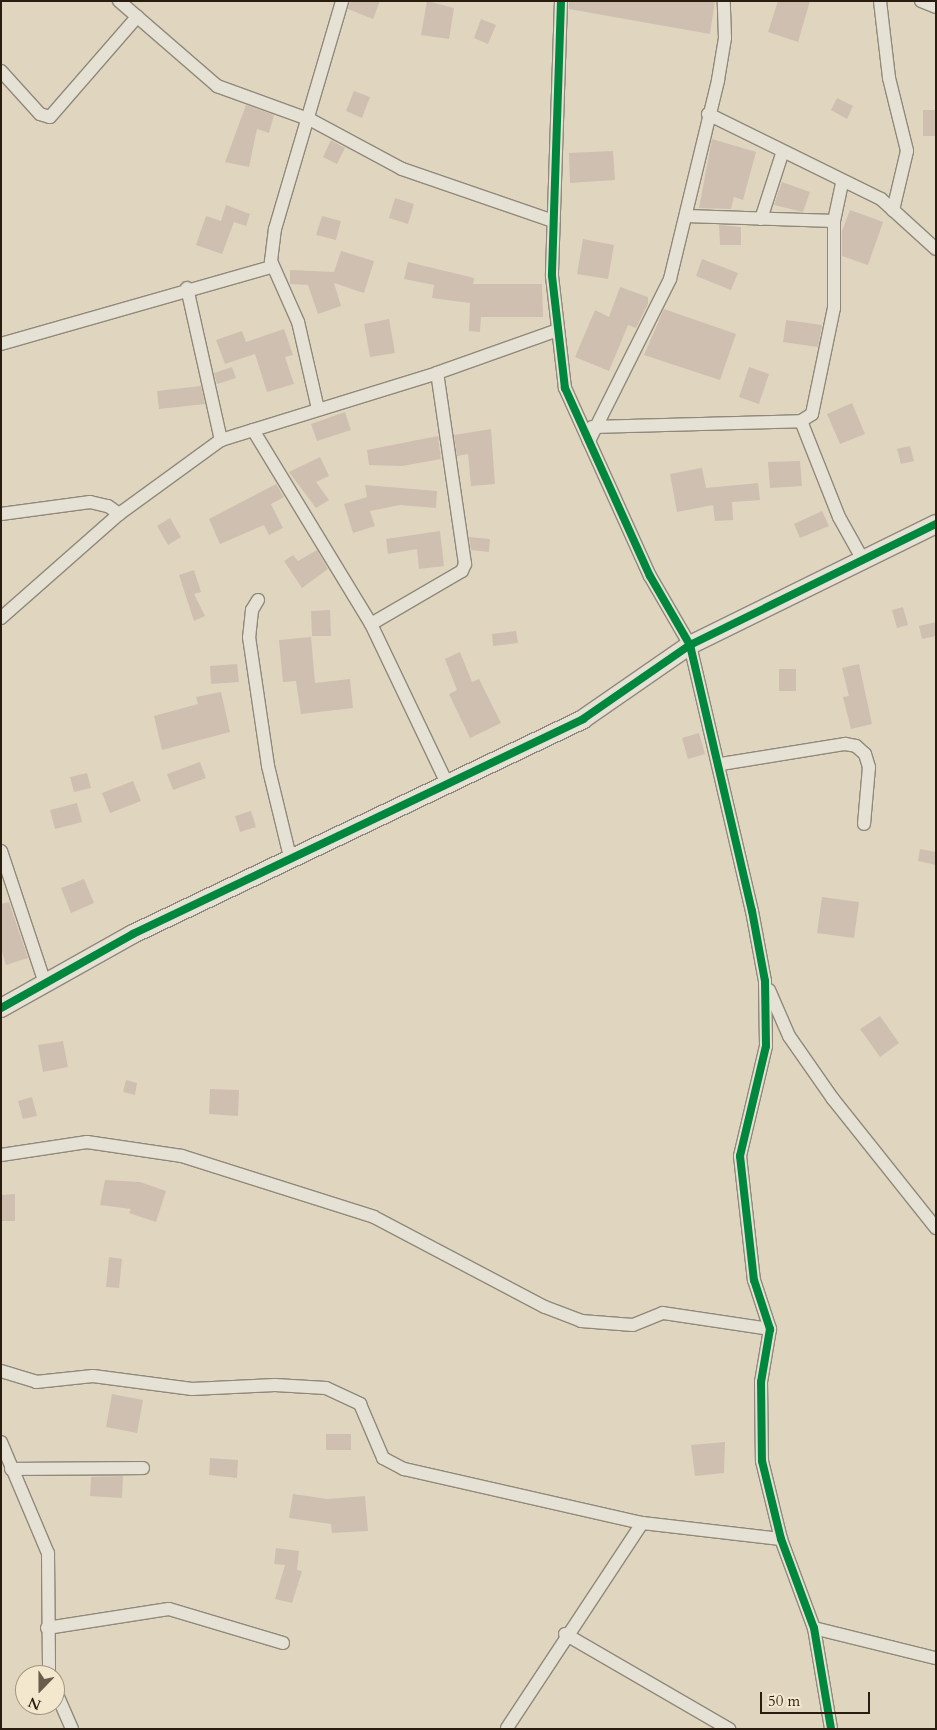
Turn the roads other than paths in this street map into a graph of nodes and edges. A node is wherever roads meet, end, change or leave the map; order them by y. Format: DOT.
graph roads {
  1 [pos="119,1"];
  2 [pos="342,1"];
  3 [pos="561,1"];
  4 [pos="724,1"];
  5 [pos="880,1"];
  6 [pos="921,1"];
  7 [pos="936,7"];
  8 [pos="137,17"];
  9 [pos="1,71"];
  10 [pos="708,114"];
  11 [pos="310,120"];
  12 [pos="783,151"];
  13 [pos="842,182"];
  14 [pos="893,210"];
  15 [pos="686,216"];
  16 [pos="761,219"];
  17 [pos="553,221"];
  18 [pos="834,222"];
  19 [pos="936,248"];
  20 [pos="272,267"];
  21 [pos="187,288"];
  22 [pos="558,330"];
  23 [pos="1,344"];
  24 [pos="438,373"];
  25 [pos="318,408"];
  26 [pos="801,421"];
  27 [pos="592,427"];
  28 [pos="253,430"];
  29 [pos="221,440"];
  30 [pos="588,442"];
  31 [pos="1,514"];
  32 [pos="119,514"];
  33 [pos="936,524"];
  34 [pos="863,560"];
  35 [pos="258,600"];
  36 [pos="1,618"];
  37 [pos="371,624"];
  38 [pos="690,645"];
  39 [pos="721,764"];
  40 [pos="447,783"];
  41 [pos="864,824"];
  42 [pos="1,851"];
  43 [pos="290,857"];
  44 [pos="765,981"];
  45 [pos="44,983"];
  46 [pos="1,1008"];
  47 [pos="1,1155"];
  48 [pos="936,1228"];
  49 [pos="770,1329"];
  50 [pos="1,1371"];
  51 [pos="1,1442"];
  52 [pos="143,1468"];
  53 [pos="11,1469"];
  54 [pos="642,1523"];
  55 [pos="781,1540"];
  56 [pos="47,1628"];
  57 [pos="814,1628"];
  58 [pos="565,1634"];
  59 [pos="283,1643"];
  60 [pos="935,1658"];
  61 [pos="49,1665"];
  62 [pos="65,1713"];
  63 [pos="507,1728"];
  64 [pos="72,1729"];
  65 [pos="729,1729"];
  66 [pos="831,1729"];
  1 -- 8 [label="street"];
  2 -- 11 [label="street"];
  3 -- 17 [label="street"];
  4 -- 10 [label="street"];
  5 -- 14 [label="street"];
  6 -- 7 [label="street"];
  8 -- 9 [label="street"];
  8 -- 11 [label="street"];
  10 -- 12 [label="street"];
  10 -- 15 [label="street"];
  11 -- 17 [label="street"];
  11 -- 20 [label="street"];
  12 -- 13 [label="street"];
  12 -- 16 [label="street"];
  13 -- 14 [label="street"];
  13 -- 18 [label="street"];
  14 -- 19 [label="street"];
  15 -- 16 [label="street"];
  15 -- 27 [label="street"];
  16 -- 18 [label="street"];
  17 -- 22 [label="street"];
  18 -- 26 [label="street"];
  20 -- 21 [label="street"];
  20 -- 25 [label="street"];
  21 -- 23 [label="street"];
  21 -- 29 [label="street"];
  22 -- 24 [label="street"];
  22 -- 30 [label="street"];
  24 -- 25 [label="street"];
  24 -- 37 [label="street"];
  25 -- 28 [label="street"];
  26 -- 27 [label="street"];
  26 -- 34 [label="street"];
  27 -- 30 [label="street"];
  28 -- 29 [label="street"];
  28 -- 37 [label="street"];
  29 -- 32 [label="street"];
  30 -- 38 [label="street"];
  31 -- 32 [label="street"];
  32 -- 36 [label="street"];
  33 -- 34 [label="street"];
  34 -- 38 [label="street"];
  35 -- 43 [label="street"];
  37 -- 40 [label="street"];
  38 -- 39 [label="street"];
  38 -- 40 [label="street"];
  39 -- 41 [label="street"];
  39 -- 44 [label="street"];
  40 -- 43 [label="street"];
  42 -- 45 [label="street"];
  43 -- 45 [label="street"];
  44 -- 48 [label="street"];
  44 -- 49 [label="street"];
  45 -- 46 [label="street"];
  47 -- 49 [label="street"];
  49 -- 55 [label="street"];
  50 -- 54 [label="street"];
  51 -- 53 [label="street"];
  52 -- 53 [label="street"];
  53 -- 56 [label="street"];
  54 -- 55 [label="street"];
  54 -- 58 [label="street"];
  55 -- 57 [label="street"];
  56 -- 59 [label="street"];
  56 -- 61 [label="street"];
  57 -- 60 [label="street"];
  57 -- 66 [label="street"];
  58 -- 63 [label="street"];
  58 -- 65 [label="street"];
  62 -- 64 [label="street"];
}
